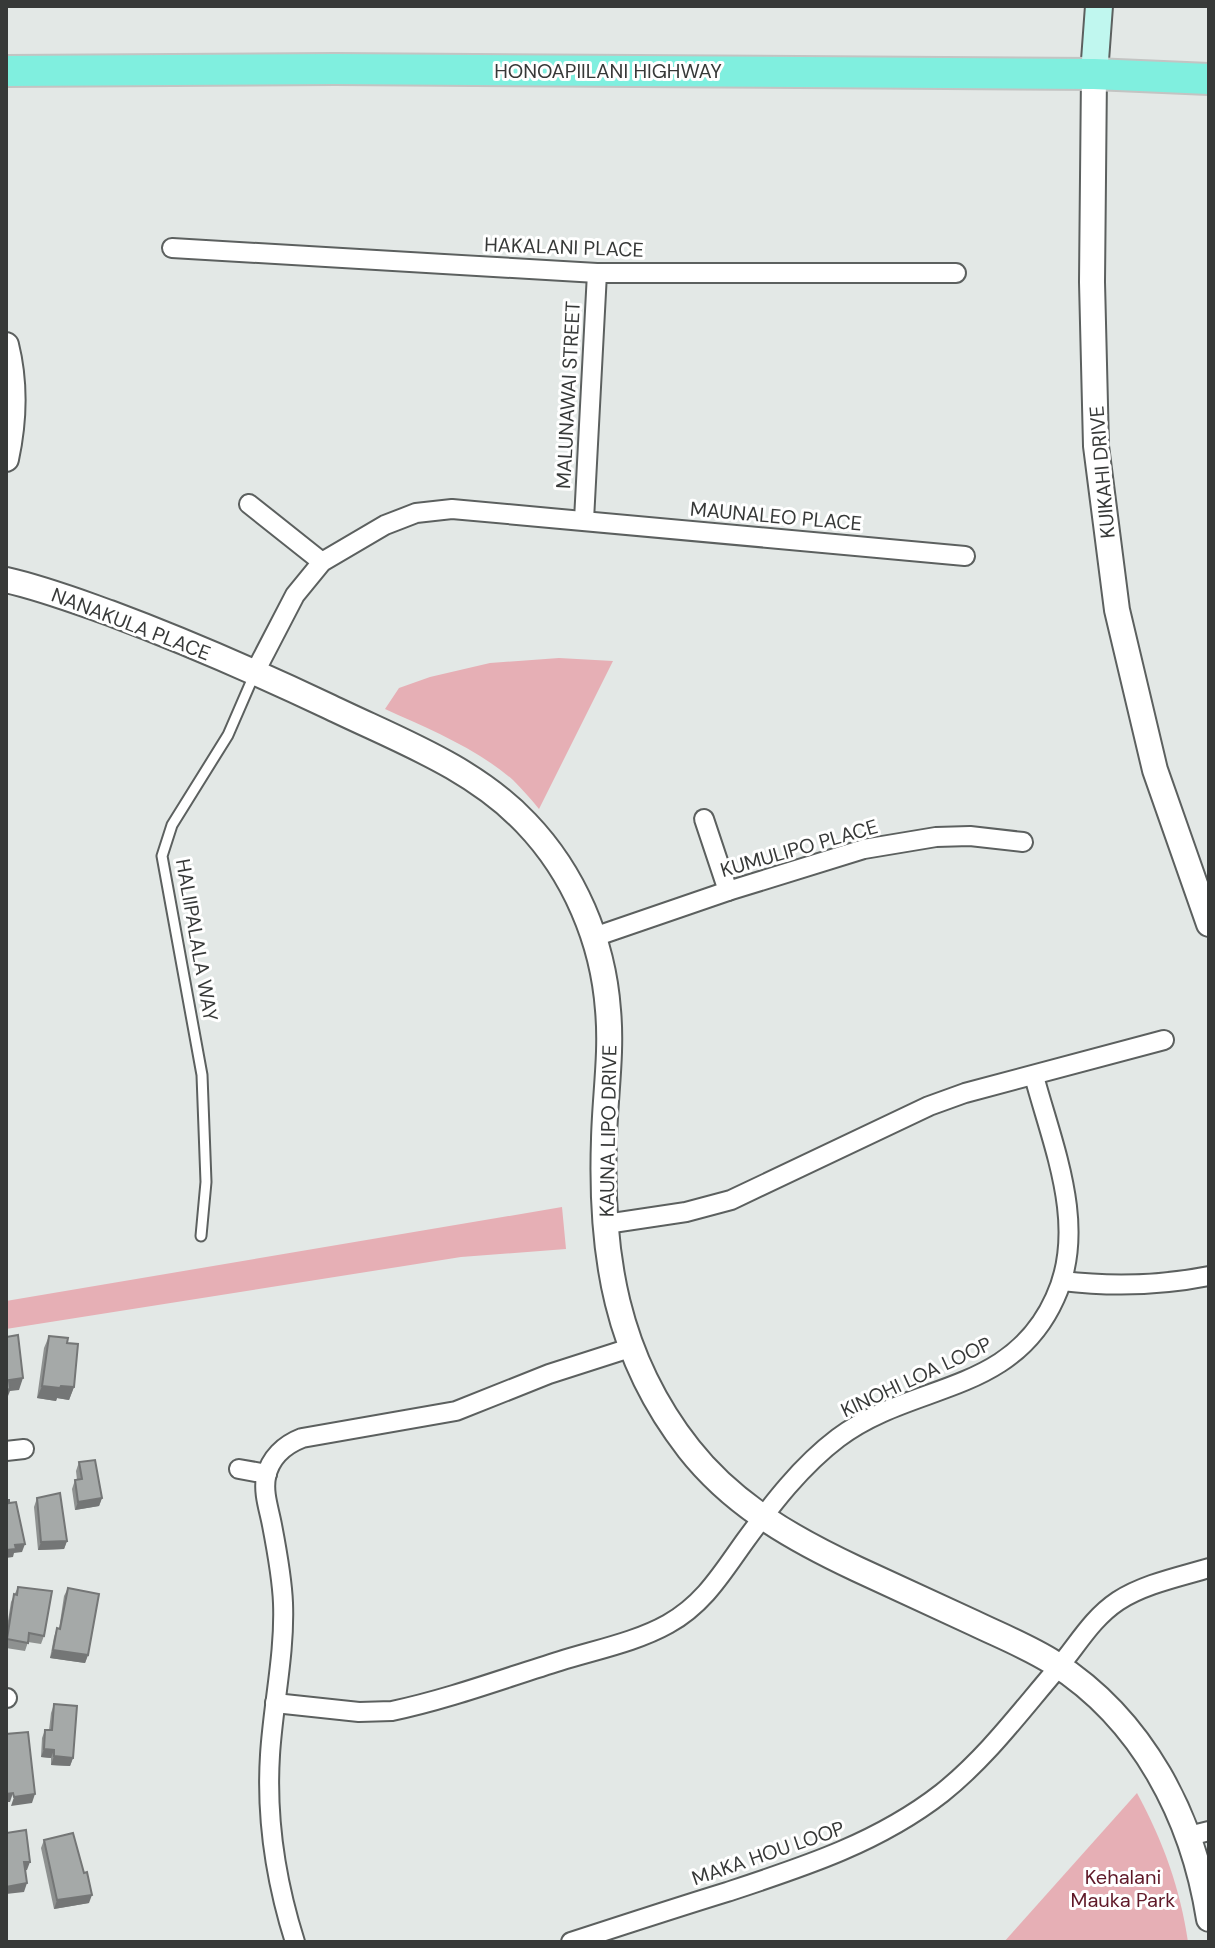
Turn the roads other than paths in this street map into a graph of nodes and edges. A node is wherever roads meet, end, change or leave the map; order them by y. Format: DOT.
graph roads {
  1 [pos="1099,6"];
  2 [pos="6,71"];
  3 [pos="1094,74"];
  4 [pos="1209,79"];
  5 [pos="172,248"];
  6 [pos="597,273"];
  7 [pos="956,273"];
  8 [pos="6,345"];
  9 [pos="6,459"];
  10 [pos="249,504"];
  11 [pos="584,520"];
  12 [pos="965,556"];
  13 [pos="322,562"];
  14 [pos="6,580"];
  15 [pos="255,672"];
  16 [pos="704,819"];
  17 [pos="1023,842"];
  18 [pos="728,891"];
  19 [pos="1209,924"];
  20 [pos="594,937"];
  21 [pos="1164,1040"];
  22 [pos="1034,1076"];
  23 [pos="606,1224"];
  24 [pos="201,1236"];
  25 [pos="1209,1276"];
  26 [pos="1062,1281"];
  27 [pos="630,1348"];
  28 [pos="239,1469"];
  29 [pos="267,1474"];
  30 [pos="763,1518"];
  31 [pos="1209,1568"];
  32 [pos="1059,1666"];
  33 [pos="275,1703"];
  34 [pos="1199,1833"];
  35 [pos="1209,1919"];
  36 [pos="295,1942"];
  37 [pos="571,1942"];
  1 -- 3 [label="main road, KUIKAHI DRIVE"];
  2 -- 3 [label="main road, HONOAPIILANI HIGHWAY"];
  3 -- 4 [label="main road, HONOAPIILANI HIGHWAY"];
  3 -- 19 [label="street, KUIKAHI DRIVE"];
  5 -- 6 [label="street, HAKALANI PLACE"];
  6 -- 7 [label="street, HAKALANI PLACE"];
  6 -- 11 [label="street, MALUNAWAI STREET"];
  8 -- 9 [label="street"];
  10 -- 13 [label="street"];
  11 -- 12 [label="street, MAUNALEO PLACE"];
  11 -- 13 [label="street, MAUNALEO PLACE"];
  13 -- 15 [label="street"];
  14 -- 15 [label="street, NANAKULA PLACE"];
  15 -- 20 [label="street, KAUNA LIPO DRIVE"];
  15 -- 24 [label="lane, HALIIPALALA WAY"];
  16 -- 18 [label="street"];
  17 -- 18 [label="street, KUMULIPO PLACE"];
  18 -- 20 [label="street, KUMULIPO PLACE"];
  20 -- 23 [label="street, KAUNA LIPO DRIVE"];
  21 -- 22 [label="street"];
  22 -- 23 [label="street"];
  22 -- 26 [label="street, KINOHI LOA LOOP"];
  23 -- 27 [label="street, KAUNA LIPO DRIVE"];
  25 -- 26 [label="street"];
  26 -- 30 [label="street, KINOHI LOA LOOP"];
  27 -- 29 [label="street"];
  27 -- 30 [label="street, KAUNA LIPO DRIVE"];
  28 -- 29 [label="street"];
  29 -- 33 [label="street"];
  30 -- 32 [label="street, KAUNA LIPO DRIVE"];
  30 -- 33 [label="street, KINOHI LOA LOOP"];
  31 -- 32 [label="street, MAKA HOU LOOP"];
  32 -- 34 [label="street, KAUNA LIPO DRIVE"];
  32 -- 37 [label="street, MAKA HOU LOOP"];
  33 -- 36 [label="street"];
  34 -- 35 [label="street, KAUNA LIPO DRIVE"];
}
